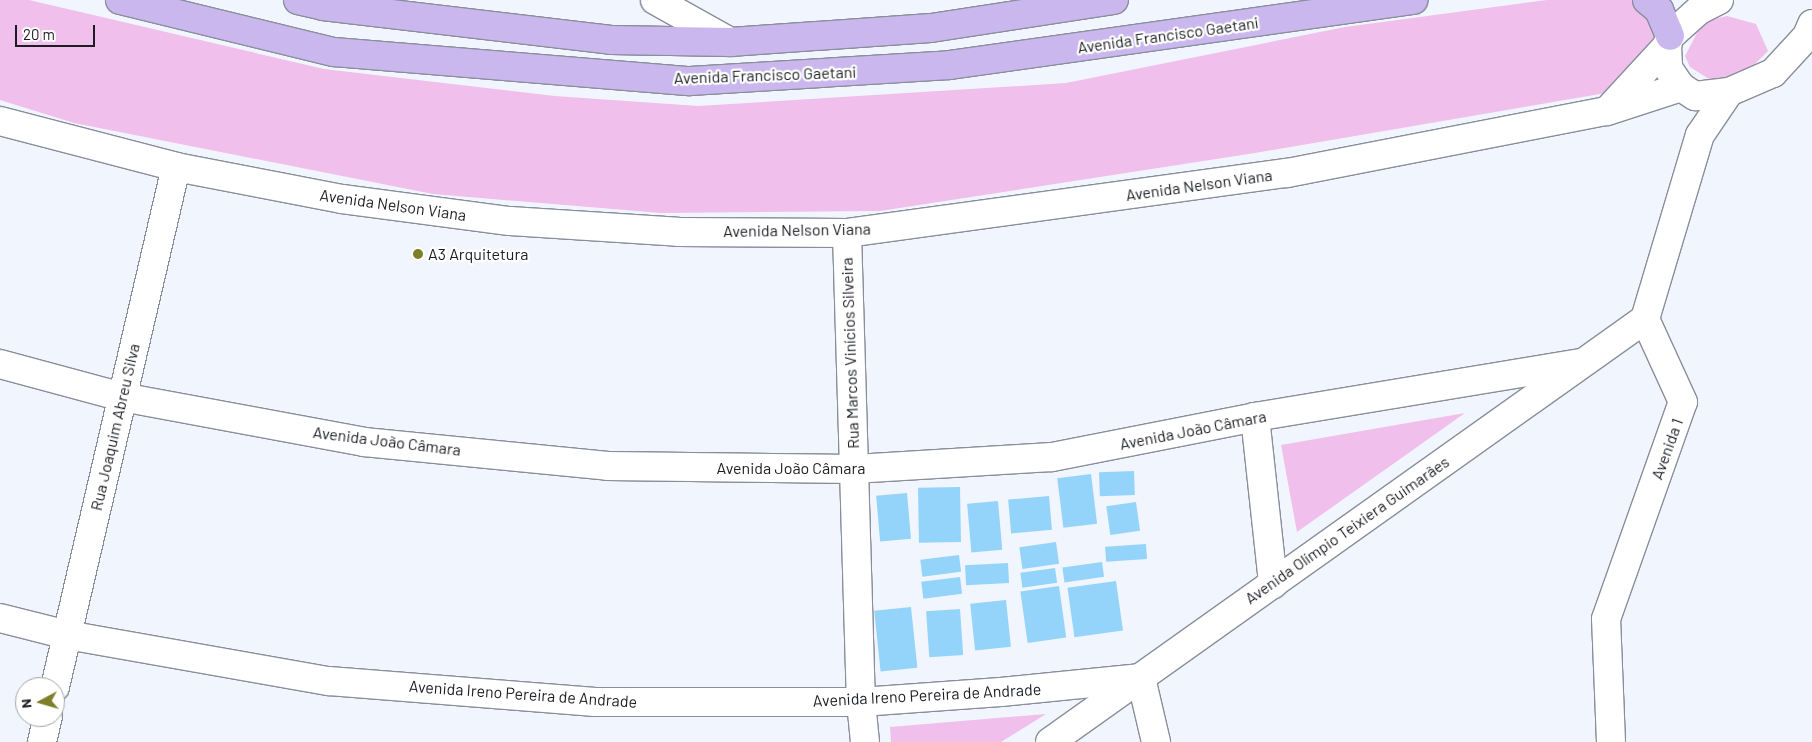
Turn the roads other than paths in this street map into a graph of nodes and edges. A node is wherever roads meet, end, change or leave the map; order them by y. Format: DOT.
graph roads {
  1 [pos="120,0"];
  2 [pos="298,0"];
  3 [pos="655,0"];
  4 [pos="1114,0"];
  5 [pos="1413,0"];
  6 [pos="1647,0"];
  7 [pos="1719,0"];
  8 [pos="1810,31"];
  9 [pos="1668,41"];
  10 [pos="730,42"];
  11 [pos="1688,92"];
  12 [pos="1729,92"];
  13 [pos="1607,111"];
  14 [pos="0,121"];
  15 [pos="1700,135"];
  16 [pos="176,167"];
  17 [pos="847,233"];
  18 [pos="1644,319"];
  19 [pos="1582,363"];
  20 [pos="0,364"];
  21 [pos="122,397"];
  22 [pos="1255,417"];
  23 [pos="854,470"];
  24 [pos="1273,584"];
  25 [pos="0,618"];
  26 [pos="67,635"];
  27 [pos="57,677"];
  28 [pos="1141,678"];
  29 [pos="861,702"];
  30 [pos="46,727"];
  31 [pos="42,742"];
  32 [pos="865,742"];
  33 [pos="1050,742"];
  34 [pos="1156,742"];
  35 [pos="1611,742"];
  1 -- 5 [label="main road, Avenida Francisco Gaetani"];
  2 -- 10 [label="main road"];
  3 -- 10 [label="street"];
  4 -- 10 [label="main road"];
  6 -- 9 [label="main road"];
  7 -- 9 [label="street"];
  8 -- 12 [label="street"];
  9 -- 11 [label="street"];
  9 -- 13 [label="street"];
  11 -- 12 [label="street, Avenida Nelson Viana"];
  11 -- 13 [label="street, Avenida Nelson Viana"];
  11 -- 15 [label="street"];
  12 -- 15 [label="street"];
  13 -- 17 [label="street, Avenida Nelson Viana"];
  14 -- 16 [label="street, Avenida Nelson Viana"];
  15 -- 18 [label="street"];
  16 -- 17 [label="street, Avenida Nelson Viana"];
  16 -- 21 [label="street, Rua Joaquim Abreu Silva"];
  17 -- 23 [label="street, Rua Marcos Vinícios Silveira"];
  18 -- 19 [label="street, Avenida Olímpio Teixiera Guimarães"];
  18 -- 35 [label="street, Avenida 1"];
  19 -- 22 [label="street, Avenida João Câmara"];
  19 -- 24 [label="street, Avenida Olímpio Teixiera Guimarães"];
  20 -- 21 [label="street, Avenida João Câmara"];
  21 -- 23 [label="street, Avenida João Câmara"];
  21 -- 26 [label="street, Rua Joaquim Abreu Silva"];
  22 -- 23 [label="street, Avenida João Câmara"];
  22 -- 24 [label="street"];
  23 -- 29 [label="street, Rua Marcos Vinícios Silveira"];
  24 -- 28 [label="street, Avenida Olímpio Teixiera Guimarães"];
  25 -- 26 [label="street, Avenida Ireno Pereira de Andrade"];
  26 -- 27 [label="street, Rua Joaquim Abreu Silva"];
  26 -- 29 [label="street, Avenida Ireno Pereira de Andrade"];
  28 -- 29 [label="street, Avenida Ireno Pereira de Andrade"];
  28 -- 33 [label="street, Avenida Olímpio Teixiera Guimarães"];
  28 -- 34 [label="street"];
  29 -- 32 [label="street, Rua Marcos Vinícios Silveira"];
  30 -- 31 [label="street"];
}
